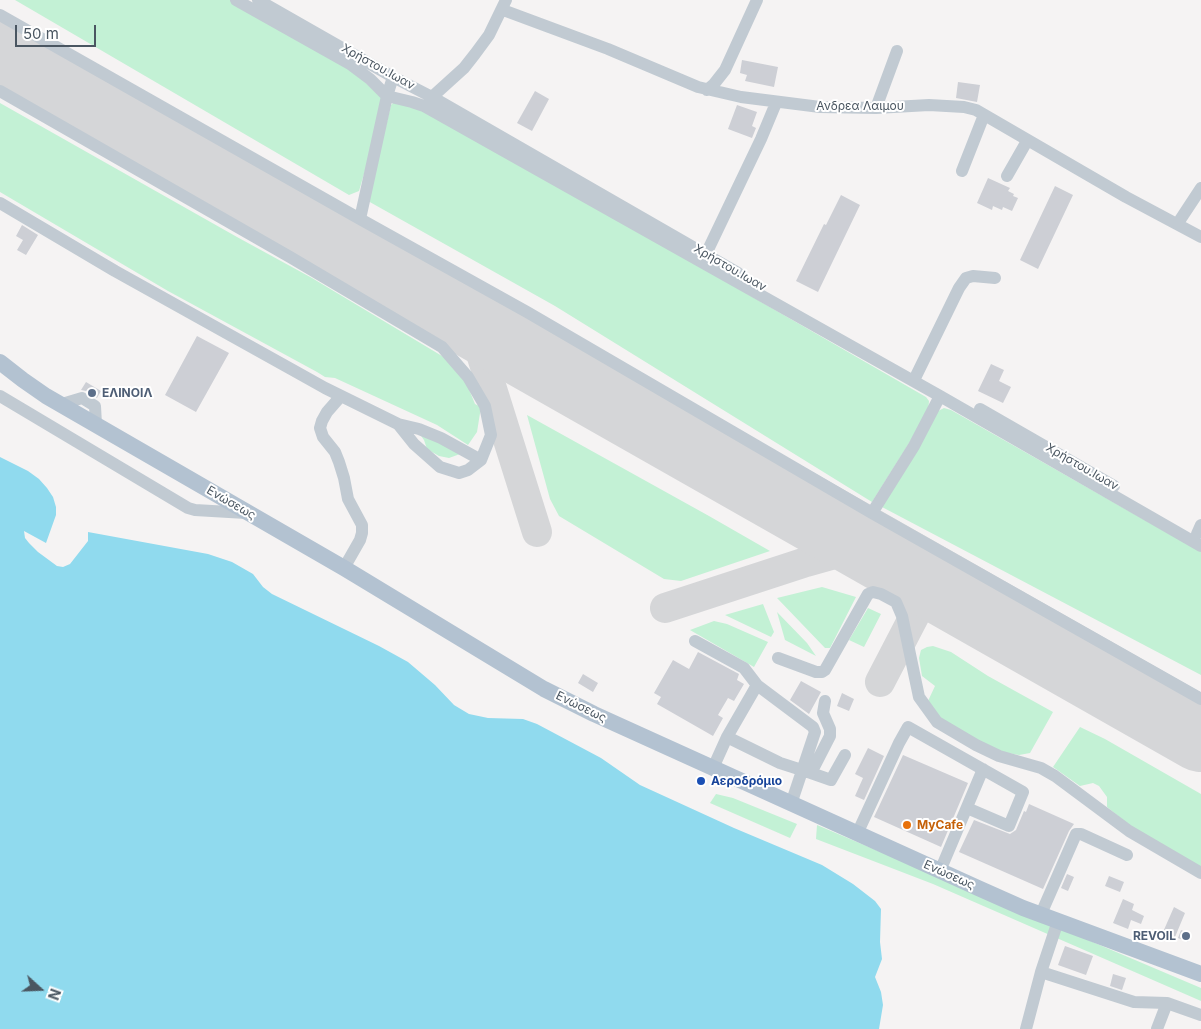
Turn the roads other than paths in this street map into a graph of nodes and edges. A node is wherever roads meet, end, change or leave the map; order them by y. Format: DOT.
graph roads {
  1 [pos="236,0"];
  2 [pos="258,0"];
  3 [pos="757,0"];
  4 [pos="504,5"];
  5 [pos="0,15"];
  6 [pos="897,51"];
  7 [pos="393,77"];
  8 [pos="706,90"];
  9 [pos="0,91"];
  10 [pos="387,96"];
  11 [pos="432,97"];
  12 [pos="776,103"];
  13 [pos="876,108"];
  14 [pos="984,115"];
  15 [pos="1027,141"];
  16 [pos="962,171"];
  17 [pos="1007,176"];
  18 [pos="1201,188"];
  19 [pos="0,203"];
  20 [pos="360,219"];
  21 [pos="1178,223"];
  22 [pos="1201,237"];
  23 [pos="706,254"];
  24 [pos="995,278"];
  25 [pos="0,362"];
  26 [pos="916,376"];
  27 [pos="0,396"];
  28 [pos="341,396"];
  29 [pos="940,396"];
  30 [pos="398,424"];
  31 [pos="480,460"];
  32 [pos="248,513"];
  33 [pos="872,513"];
  34 [pos="1200,535"];
  35 [pos="344,568"];
  36 [pos="695,641"];
  37 [pos="778,658"];
  38 [pos="757,685"];
  39 [pos="1201,699"];
  40 [pos="824,700"];
  41 [pos="727,738"];
  42 [pos="845,755"];
  43 [pos="713,768"];
  44 [pos="983,769"];
  45 [pos="807,772"];
  46 [pos="791,804"];
  47 [pos="967,808"];
  48 [pos="857,834"];
  49 [pos="1127,855"];
  50 [pos="940,871"];
  51 [pos="1201,872"];
  52 [pos="1041,914"];
  53 [pos="1058,921"];
  54 [pos="1041,972"];
  55 [pos="1201,974"];
  56 [pos="1167,1003"];
  57 [pos="1201,1015"];
  58 [pos="1026,1029"];
  59 [pos="1157,1029"];
  1 -- 10 [label="street"];
  2 -- 7 [label="street, Χρήστου.Ιωαν"];
  3 -- 8 [label="street"];
  4 -- 8 [label="street, Ανδρεα Λαιμου"];
  4 -- 11 [label="street"];
  5 -- 20 [label="street"];
  6 -- 13 [label="street"];
  7 -- 10 [label="street"];
  7 -- 11 [label="street, Χρήστου.Ιωαν"];
  8 -- 12 [label="street, Ανδρεα Λαιμου"];
  9 -- 31 [label="street"];
  10 -- 20 [label="street"];
  10 -- 29 [label="street"];
  11 -- 23 [label="street, Χρήστου.Ιωαν"];
  12 -- 13 [label="street, Ανδρεα Λαιμου"];
  12 -- 23 [label="street"];
  13 -- 14 [label="street, Ανδρεα Λαιμου"];
  14 -- 15 [label="street, Ανδρεα Λαιμου"];
  14 -- 16 [label="street"];
  15 -- 17 [label="street"];
  15 -- 21 [label="street, Ανδρεα Λαιμου"];
  18 -- 21 [label="street"];
  19 -- 28 [label="street"];
  20 -- 33 [label="street"];
  21 -- 22 [label="street, Ανδρεα Λαιμου"];
  23 -- 26 [label="street, Χρήστου.Ιωαν"];
  24 -- 26 [label="street"];
  25 -- 32 [label="main road, Ενώσεως"];
  26 -- 34 [label="street, Χρήστου.Ιωαν"];
  27 -- 32 [label="street"];
  28 -- 30 [label="street"];
  28 -- 35 [label="street"];
  29 -- 33 [label="street"];
  29 -- 34 [label="street"];
  30 -- 31 [label="street"];
  30 -- 31 [label="street"];
  32 -- 35 [label="main road, Ενώσεως"];
  33 -- 39 [label="street"];
  35 -- 43 [label="main road, Ενώσεως"];
  36 -- 38 [label="street"];
  37 -- 51 [label="street"];
  38 -- 41 [label="street"];
  38 -- 45 [label="street"];
  40 -- 45 [label="street"];
  41 -- 43 [label="street"];
  41 -- 45 [label="street"];
  42 -- 45 [label="street"];
  43 -- 46 [label="main road, Ενώσεως"];
  44 -- 47 [label="street"];
  44 -- 47 [label="street"];
  44 -- 48 [label="street"];
  45 -- 46 [label="street"];
  46 -- 48 [label="main road, Ενώσεως"];
  47 -- 50 [label="street"];
  48 -- 50 [label="main road, Ενώσεως"];
  49 -- 52 [label="street"];
  50 -- 52 [label="main road, Ενώσεως"];
  52 -- 53 [label="main road, Ενώσεως"];
  53 -- 54 [label="street"];
  53 -- 55 [label="main road, Ενώσεως"];
  54 -- 56 [label="street"];
  54 -- 58 [label="street"];
  56 -- 57 [label="street"];
  56 -- 59 [label="street"];
}
